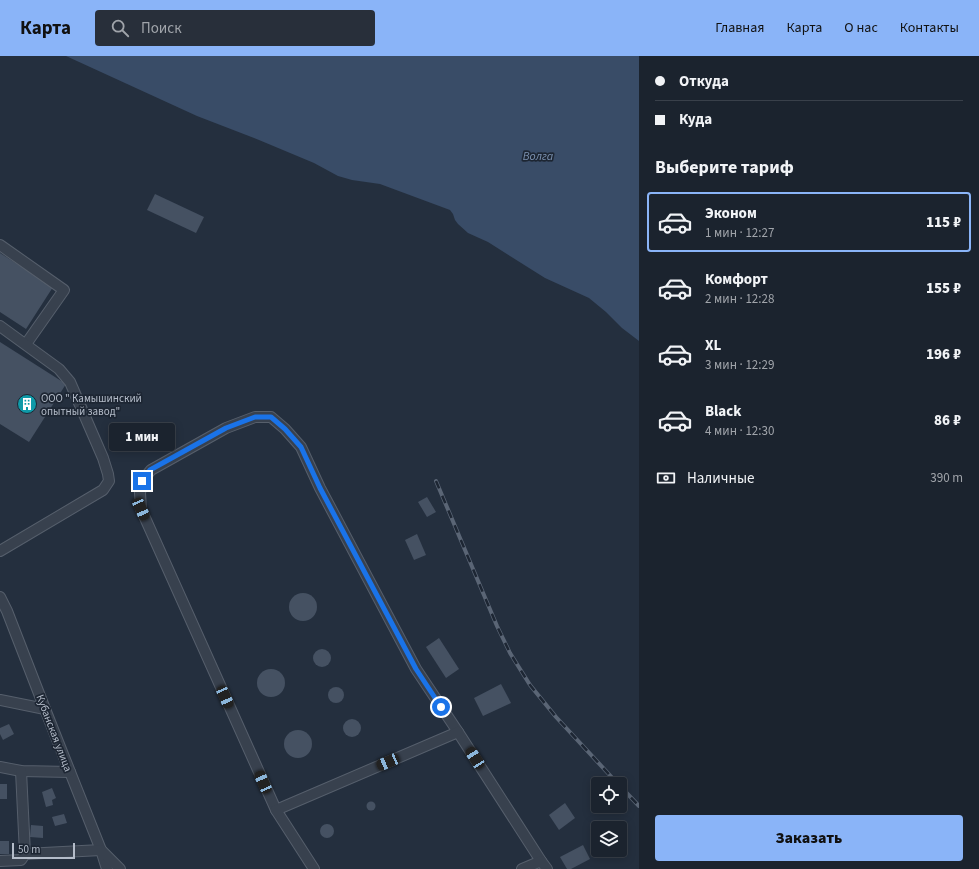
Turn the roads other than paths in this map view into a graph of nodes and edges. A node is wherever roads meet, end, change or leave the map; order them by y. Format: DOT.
graph roads {
  1 [pos="0,245"];
  2 [pos="0,326"];
  3 [pos="26,344"];
  4 [pos="0,551"];
  5 [pos="0,597"];
  6 [pos="0,700"];
  7 [pos="45,709"];
  8 [pos="458,732"];
  9 [pos="0,767"];
  10 [pos="21,771"];
  11 [pos="70,772"];
  12 [pos="276,810"];
  13 [pos="101,850"];
  14 [pos="0,861"];
  15 [pos="22,861"];
  16 [pos="544,865"];
  17 [pos="107,869"];
  18 [pos="120,869"];
  19 [pos="314,869"];
  20 [pos="522,869"];
  1 -- 3 [label="street"];
  2 -- 3 [label="street"];
  3 -- 4 [label="street"];
  5 -- 7 [label="street, Кубанская улица"];
  6 -- 7 [label="street"];
  7 -- 11 [label="street, Кубанская улица"];
  8 -- 12 [label="street"];
  8 -- 12 [label="street"];
  8 -- 16 [label="street"];
  9 -- 10 [label="street"];
  10 -- 11 [label="street"];
  10 -- 15 [label="street"];
  11 -- 13 [label="street, Кубанская улица"];
  12 -- 19 [label="street"];
  13 -- 15 [label="street"];
  13 -- 17 [label="street, Кубанская улица"];
  13 -- 18 [label="street"];
  14 -- 15 [label="street"];
  16 -- 20 [label="street"];
}
